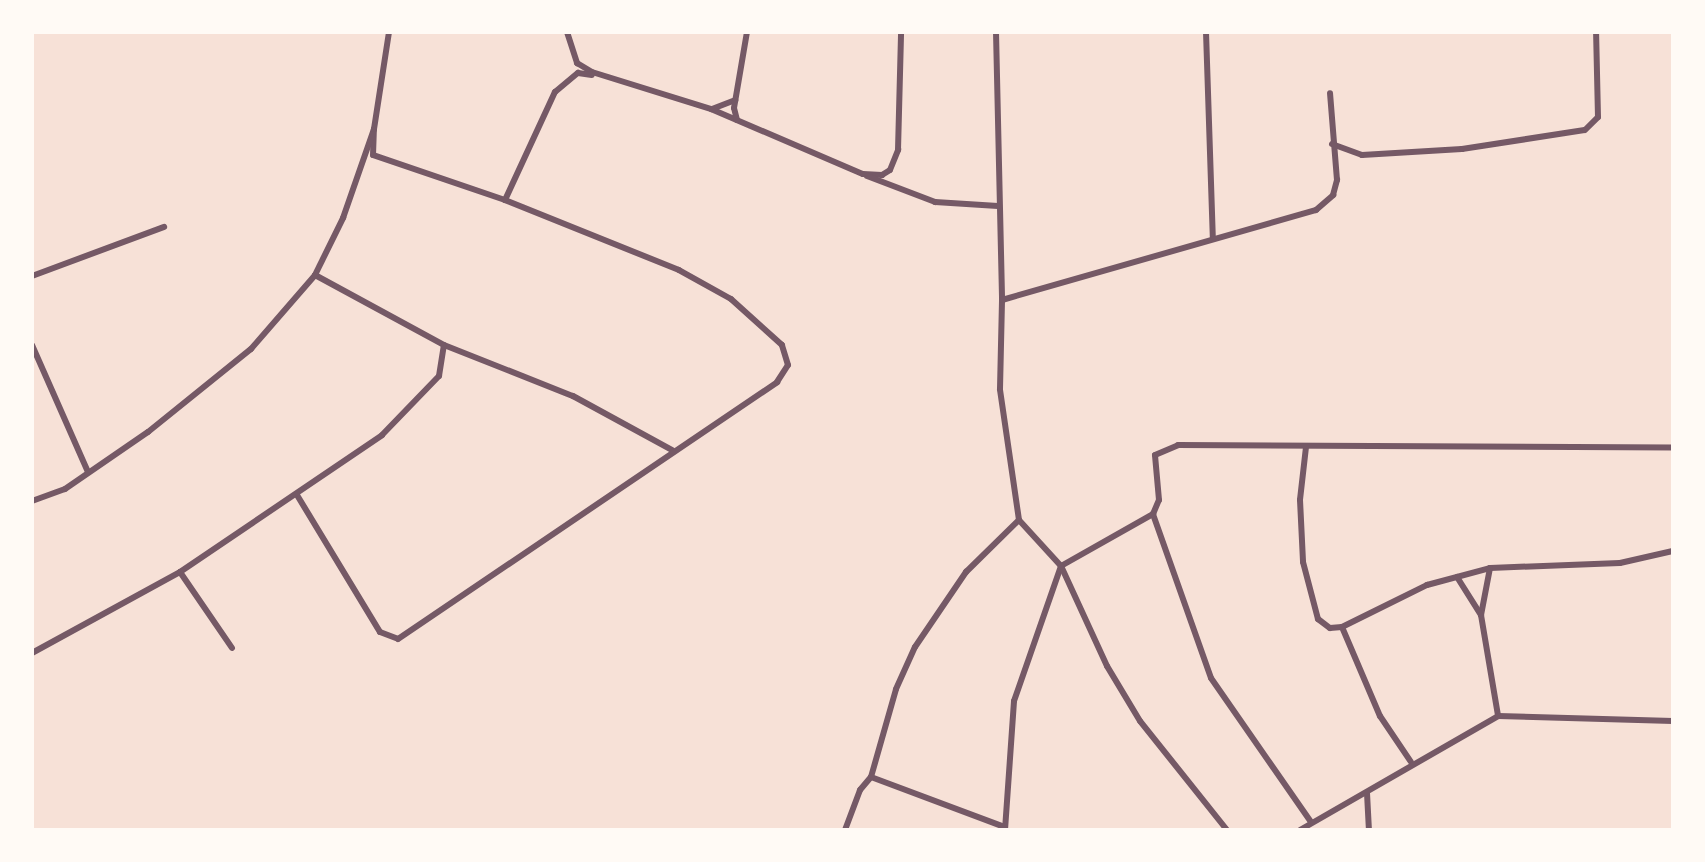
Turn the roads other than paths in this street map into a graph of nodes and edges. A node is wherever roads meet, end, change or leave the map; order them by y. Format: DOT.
graph roads {
  1 [pos="389,32"];
  2 [pos="567,32"];
  3 [pos="747,32"];
  4 [pos="901,32"];
  5 [pos="996,32"];
  6 [pos="1206,32"];
  7 [pos="1596,32"];
  8 [pos="604,77"];
  9 [pos="1330,93"];
  10 [pos="735,100"];
  11 [pos="711,109"];
  12 [pos="737,120"];
  13 [pos="374,129"];
  14 [pos="1332,144"];
  15 [pos="373,155"];
  16 [pos="361,168"];
  17 [pos="863,174"];
  18 [pos="505,200"];
  19 [pos="998,206"];
  20 [pos="164,227"];
  21 [pos="1213,239"];
  22 [pos="315,275"];
  23 [pos="32,276"];
  24 [pos="1002,300"];
  25 [pos="32,345"];
  26 [pos="444,345"];
  27 [pos="1306,447"];
  28 [pos="1673,448"];
  29 [pos="676,450"];
  30 [pos="88,472"];
  31 [pos="297,495"];
  32 [pos="32,501"];
  33 [pos="1153,514"];
  34 [pos="1019,520"];
  35 [pos="1673,551"];
  36 [pos="1061,566"];
  37 [pos="1490,568"];
  38 [pos="180,572"];
  39 [pos="1457,577"];
  40 [pos="1481,615"];
  41 [pos="1342,627"];
  42 [pos="232,648"];
  43 [pos="32,653"];
  44 [pos="1498,716"];
  45 [pos="1673,721"];
  46 [pos="1411,762"];
  47 [pos="871,777"];
  48 [pos="1367,793"];
  49 [pos="1311,822"];
  50 [pos="1005,829"];
  51 [pos="845,830"];
  52 [pos="1227,830"];
  53 [pos="1300,830"];
  54 [pos="1369,830"];
  1 -- 13 [label="street"];
  2 -- 8 [label="street"];
  3 -- 10 [label="street"];
  4 -- 17 [label="street"];
  5 -- 19 [label="street"];
  6 -- 21 [label="street"];
  7 -- 14 [label="street"];
  8 -- 11 [label="street"];
  8 -- 18 [label="street"];
  9 -- 14 [label="street"];
  10 -- 11 [label="street"];
  10 -- 12 [label="street"];
  11 -- 12 [label="street"];
  12 -- 17 [label="street"];
  13 -- 15 [label="street"];
  13 -- 16 [label="street"];
  14 -- 21 [label="street"];
  15 -- 16 [label="street"];
  15 -- 18 [label="street"];
  16 -- 22 [label="street"];
  17 -- 19 [label="street"];
  18 -- 29 [label="street"];
  19 -- 24 [label="street"];
  20 -- 23 [label="street"];
  21 -- 24 [label="street"];
  22 -- 26 [label="street"];
  22 -- 30 [label="street"];
  24 -- 34 [label="street"];
  25 -- 30 [label="street"];
  26 -- 29 [label="street"];
  26 -- 31 [label="street"];
  27 -- 28 [label="street"];
  27 -- 33 [label="street"];
  27 -- 41 [label="street"];
  29 -- 31 [label="street"];
  30 -- 32 [label="street"];
  31 -- 38 [label="street"];
  33 -- 36 [label="street"];
  33 -- 49 [label="street"];
  34 -- 36 [label="street"];
  34 -- 47 [label="street"];
  35 -- 37 [label="street"];
  36 -- 50 [label="street"];
  36 -- 52 [label="street"];
  37 -- 39 [label="street"];
  37 -- 40 [label="street"];
  38 -- 42 [label="street"];
  38 -- 43 [label="street"];
  39 -- 40 [label="street"];
  39 -- 41 [label="street"];
  40 -- 44 [label="street"];
  41 -- 46 [label="street"];
  44 -- 45 [label="street"];
  44 -- 46 [label="street"];
  46 -- 48 [label="street"];
  47 -- 50 [label="street"];
  47 -- 51 [label="street"];
  48 -- 49 [label="street"];
  48 -- 54 [label="street"];
  49 -- 53 [label="street"];
}
